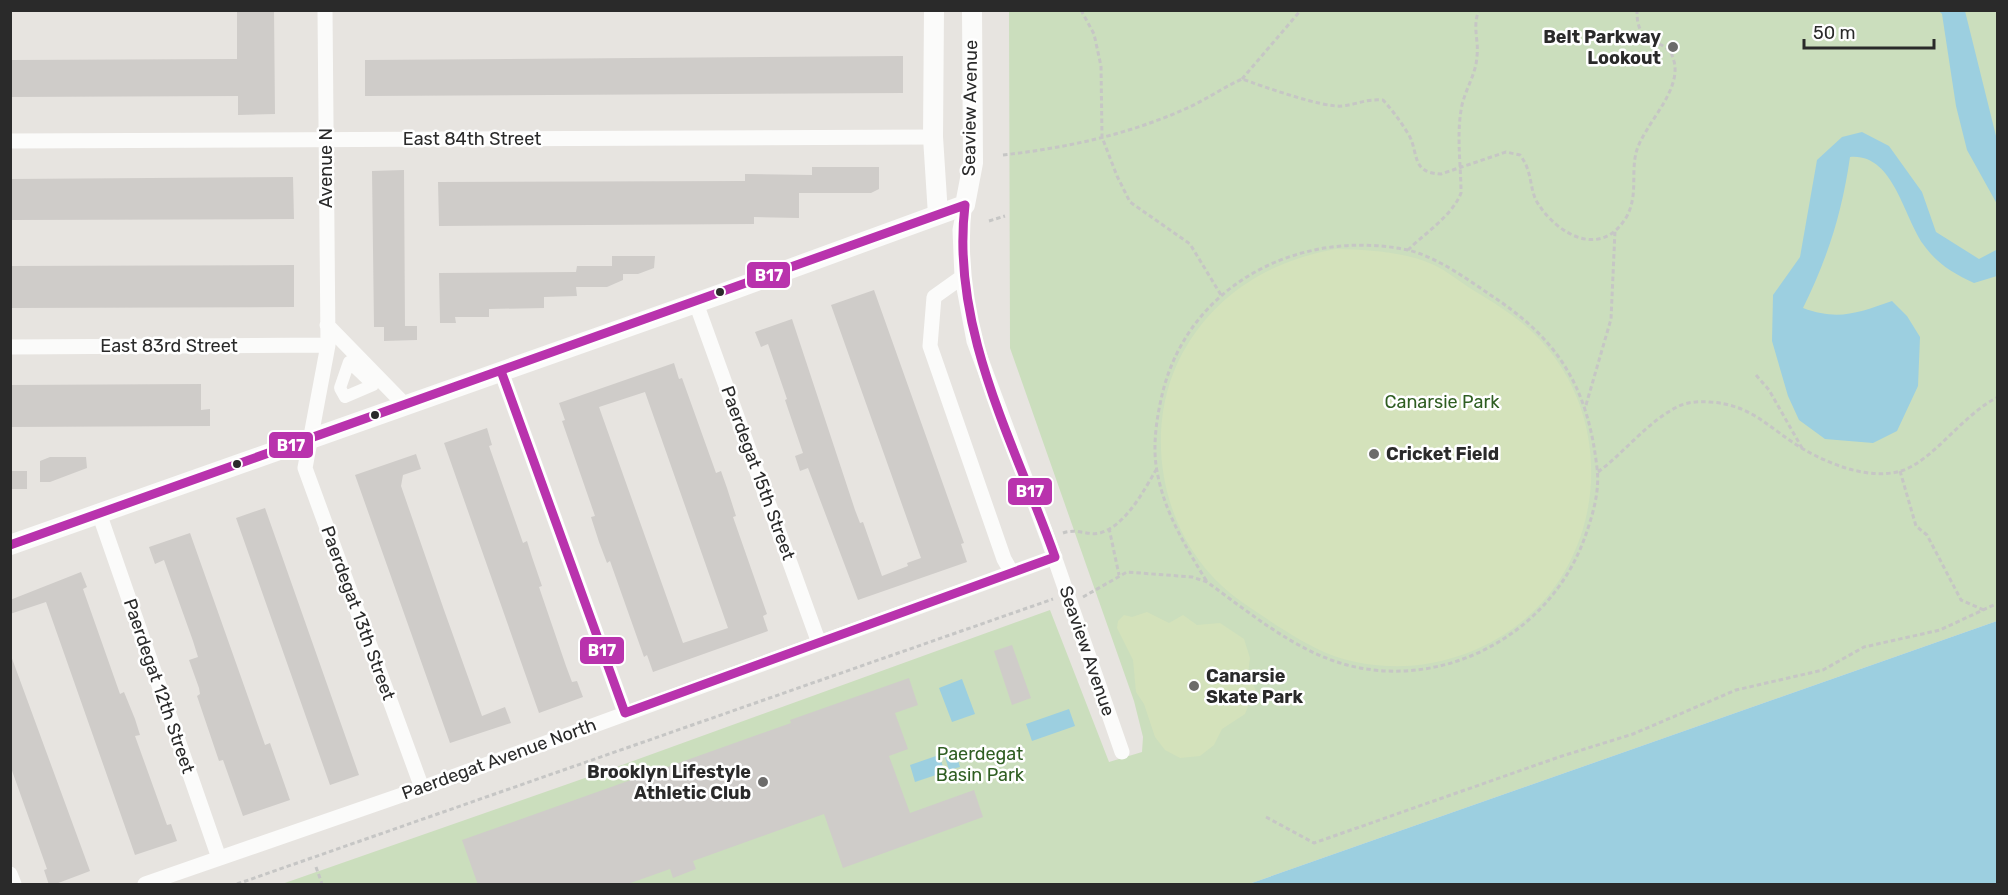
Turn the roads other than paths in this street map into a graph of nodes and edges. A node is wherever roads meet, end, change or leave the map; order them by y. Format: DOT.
graph roads {
  1 [pos="325,10"];
  2 [pos="934,10"];
  3 [pos="972,10"];
  4 [pos="933,137"];
  5 [pos="326,139"];
  6 [pos="10,141"];
  7 [pos="965,205"];
  8 [pos="938,215"];
  9 [pos="962,277"];
  10 [pos="696,303"];
  11 [pos="327,325"];
  12 [pos="328,345"];
  13 [pos="10,347"];
  14 [pos="501,371"];
  15 [pos="405,405"];
  16 [pos="312,438"];
  17 [pos="99,513"];
  18 [pos="10,545"];
  19 [pos="1055,557"];
  20 [pos="1012,573"];
  21 [pos="819,643"];
  22 [pos="625,713"];
  23 [pos="1122,752"];
  24 [pos="422,788"];
  25 [pos="219,858"];
  26 [pos="10,874"];
  27 [pos="14,885"];
  28 [pos="145,885"];
  1 -- 5 [label="street, Avenue N"];
  2 -- 4 [label="street, Seaview Avenue"];
  3 -- 7 [label="street, Seaview Avenue"];
  4 -- 5 [label="street, East 84th Street"];
  4 -- 8 [label="street, Seaview Avenue"];
  5 -- 6 [label="street, East 84th Street"];
  5 -- 11 [label="street, Avenue N"];
  7 -- 8 [label="street"];
  7 -- 9 [label="street, Seaview Avenue"];
  8 -- 10 [label="street"];
  9 -- 19 [label="street, Seaview Avenue"];
  9 -- 20 [label="street"];
  10 -- 14 [label="street"];
  10 -- 21 [label="street, Paerdegat 15th Street"];
  11 -- 12 [label="street, Avenue N"];
  11 -- 15 [label="street"];
  12 -- 13 [label="street, East 83rd Street"];
  12 -- 16 [label="street, Avenue N"];
  14 -- 15 [label="street"];
  14 -- 22 [label="street"];
  15 -- 16 [label="street"];
  16 -- 17 [label="street"];
  16 -- 24 [label="street, Paerdegat 13th Street"];
  17 -- 18 [label="street"];
  17 -- 25 [label="street, Paerdegat 12th Street"];
  19 -- 20 [label="street, Paerdegat Avenue North"];
  19 -- 23 [label="street, Seaview Avenue"];
  20 -- 21 [label="street, Paerdegat Avenue North"];
  21 -- 22 [label="street, Paerdegat Avenue North"];
  22 -- 24 [label="street, Paerdegat Avenue North"];
  24 -- 25 [label="street, Paerdegat Avenue North"];
  25 -- 28 [label="street, Paerdegat Avenue North"];
  26 -- 27 [label="street"];
}
